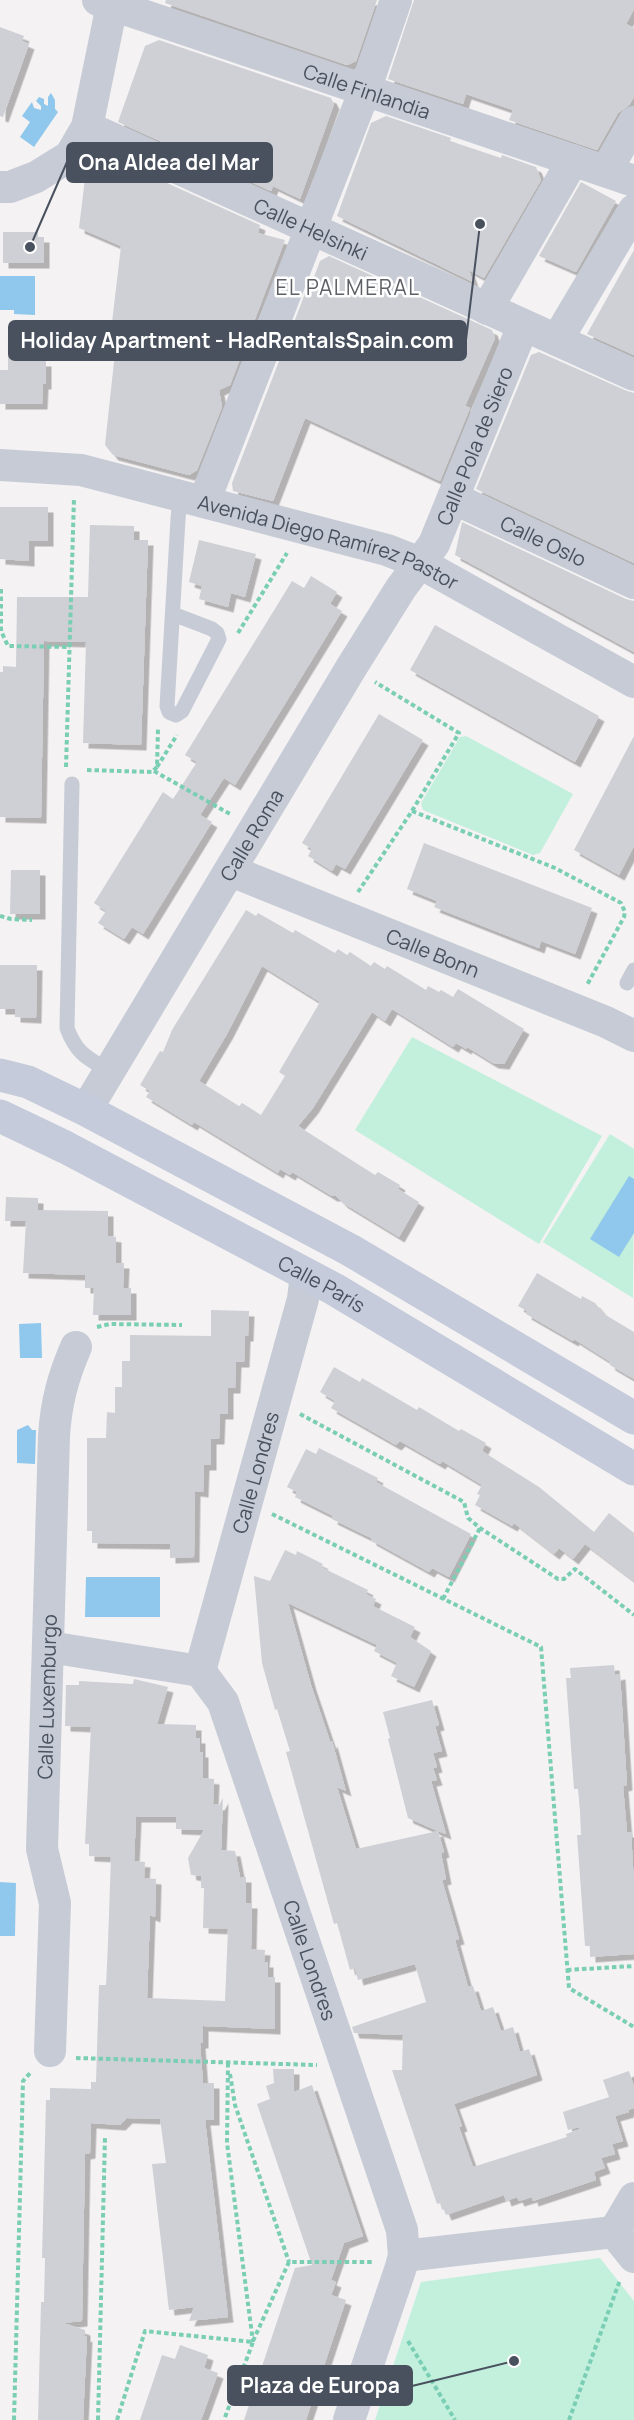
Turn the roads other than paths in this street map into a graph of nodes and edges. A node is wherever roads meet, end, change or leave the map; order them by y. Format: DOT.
graph roads {
  1 [pos="396,0"];
  2 [pos="108,2"];
  3 [pos="365,90"];
  4 [pos="634,122"];
  5 [pos="87,127"];
  6 [pos="573,160"];
  7 [pos="620,176"];
  8 [pos="0,187"];
  9 [pos="634,210"];
  10 [pos="311,229"];
  11 [pos="487,309"];
  12 [pos="523,326"];
  13 [pos="557,340"];
  14 [pos="634,375"];
  15 [pos="0,465"];
  16 [pos="453,498"];
  17 [pos="192,500"];
  18 [pos="420,563"];
  19 [pos="634,584"];
  20 [pos="173,614"];
  21 [pos="634,682"];
  22 [pos="72,784"];
  23 [pos="231,871"];
  24 [pos="634,1036"];
  25 [pos="109,1071"];
  26 [pos="0,1075"];
  27 [pos="86,1110"];
  28 [pos="0,1116"];
  29 [pos="65,1147"];
  30 [pos="323,1236"];
  31 [pos="308,1284"];
  32 [pos="76,1347"];
  33 [pos="634,1418"];
  34 [pos="634,1469"];
  35 [pos="49,1647"];
  36 [pos="200,1671"];
  37 [pos="50,2051"];
  38 [pos="634,2198"];
  39 [pos="614,2232"];
  40 [pos="404,2256"];
  41 [pos="631,2269"];
  42 [pos="349,2420"];
  1 -- 3 [label="street"];
  2 -- 3 [label="street, Calle Finlandia"];
  2 -- 5 [label="street"];
  3 -- 6 [label="street, Calle Finlandia"];
  3 -- 10 [label="street"];
  4 -- 7 [label="street"];
  5 -- 8 [label="street"];
  5 -- 10 [label="street, Calle Helsinki"];
  6 -- 7 [label="street, Calle Finlandia"];
  6 -- 11 [label="street"];
  9 -- 13 [label="street"];
  10 -- 11 [label="street, Calle Helsinki"];
  10 -- 17 [label="street"];
  11 -- 12 [label="street, Calle Helsinki"];
  12 -- 13 [label="street, Calle Helsinki"];
  12 -- 16 [label="street, Calle Pola de Siero"];
  13 -- 14 [label="street, Calle Helsinki"];
  15 -- 17 [label="street, Avenida Diego Ramírez Pastor"];
  16 -- 18 [label="street, Calle Pola de Siero"];
  16 -- 19 [label="street, Calle Oslo"];
  17 -- 18 [label="street, Avenida Diego Ramírez Pastor"];
  17 -- 20 [label="lane"];
  18 -- 21 [label="street, Avenida Diego Ramírez Pastor"];
  18 -- 23 [label="street, Calle Roma"];
  20 -- 20 [label="lane"];
  22 -- 25 [label="lane"];
  23 -- 24 [label="street, Calle Bonn"];
  23 -- 25 [label="street, Calle Roma"];
  25 -- 27 [label="street, Calle Roma"];
  26 -- 27 [label="main road"];
  27 -- 29 [label="main road"];
  27 -- 30 [label="main road"];
  28 -- 29 [label="main road, Calle París"];
  29 -- 31 [label="main road, Calle París"];
  30 -- 31 [label="main road"];
  30 -- 33 [label="main road"];
  31 -- 34 [label="main road, Calle París"];
  31 -- 36 [label="street, Calle Londres"];
  32 -- 35 [label="street, Calle Luxemburgo"];
  35 -- 36 [label="street"];
  35 -- 37 [label="street, Calle Luxemburgo"];
  36 -- 40 [label="street, Calle Londres"];
  38 -- 39 [label="street"];
  39 -- 40 [label="street"];
  39 -- 41 [label="street"];
  40 -- 42 [label="street, Calle Londres"];
}
